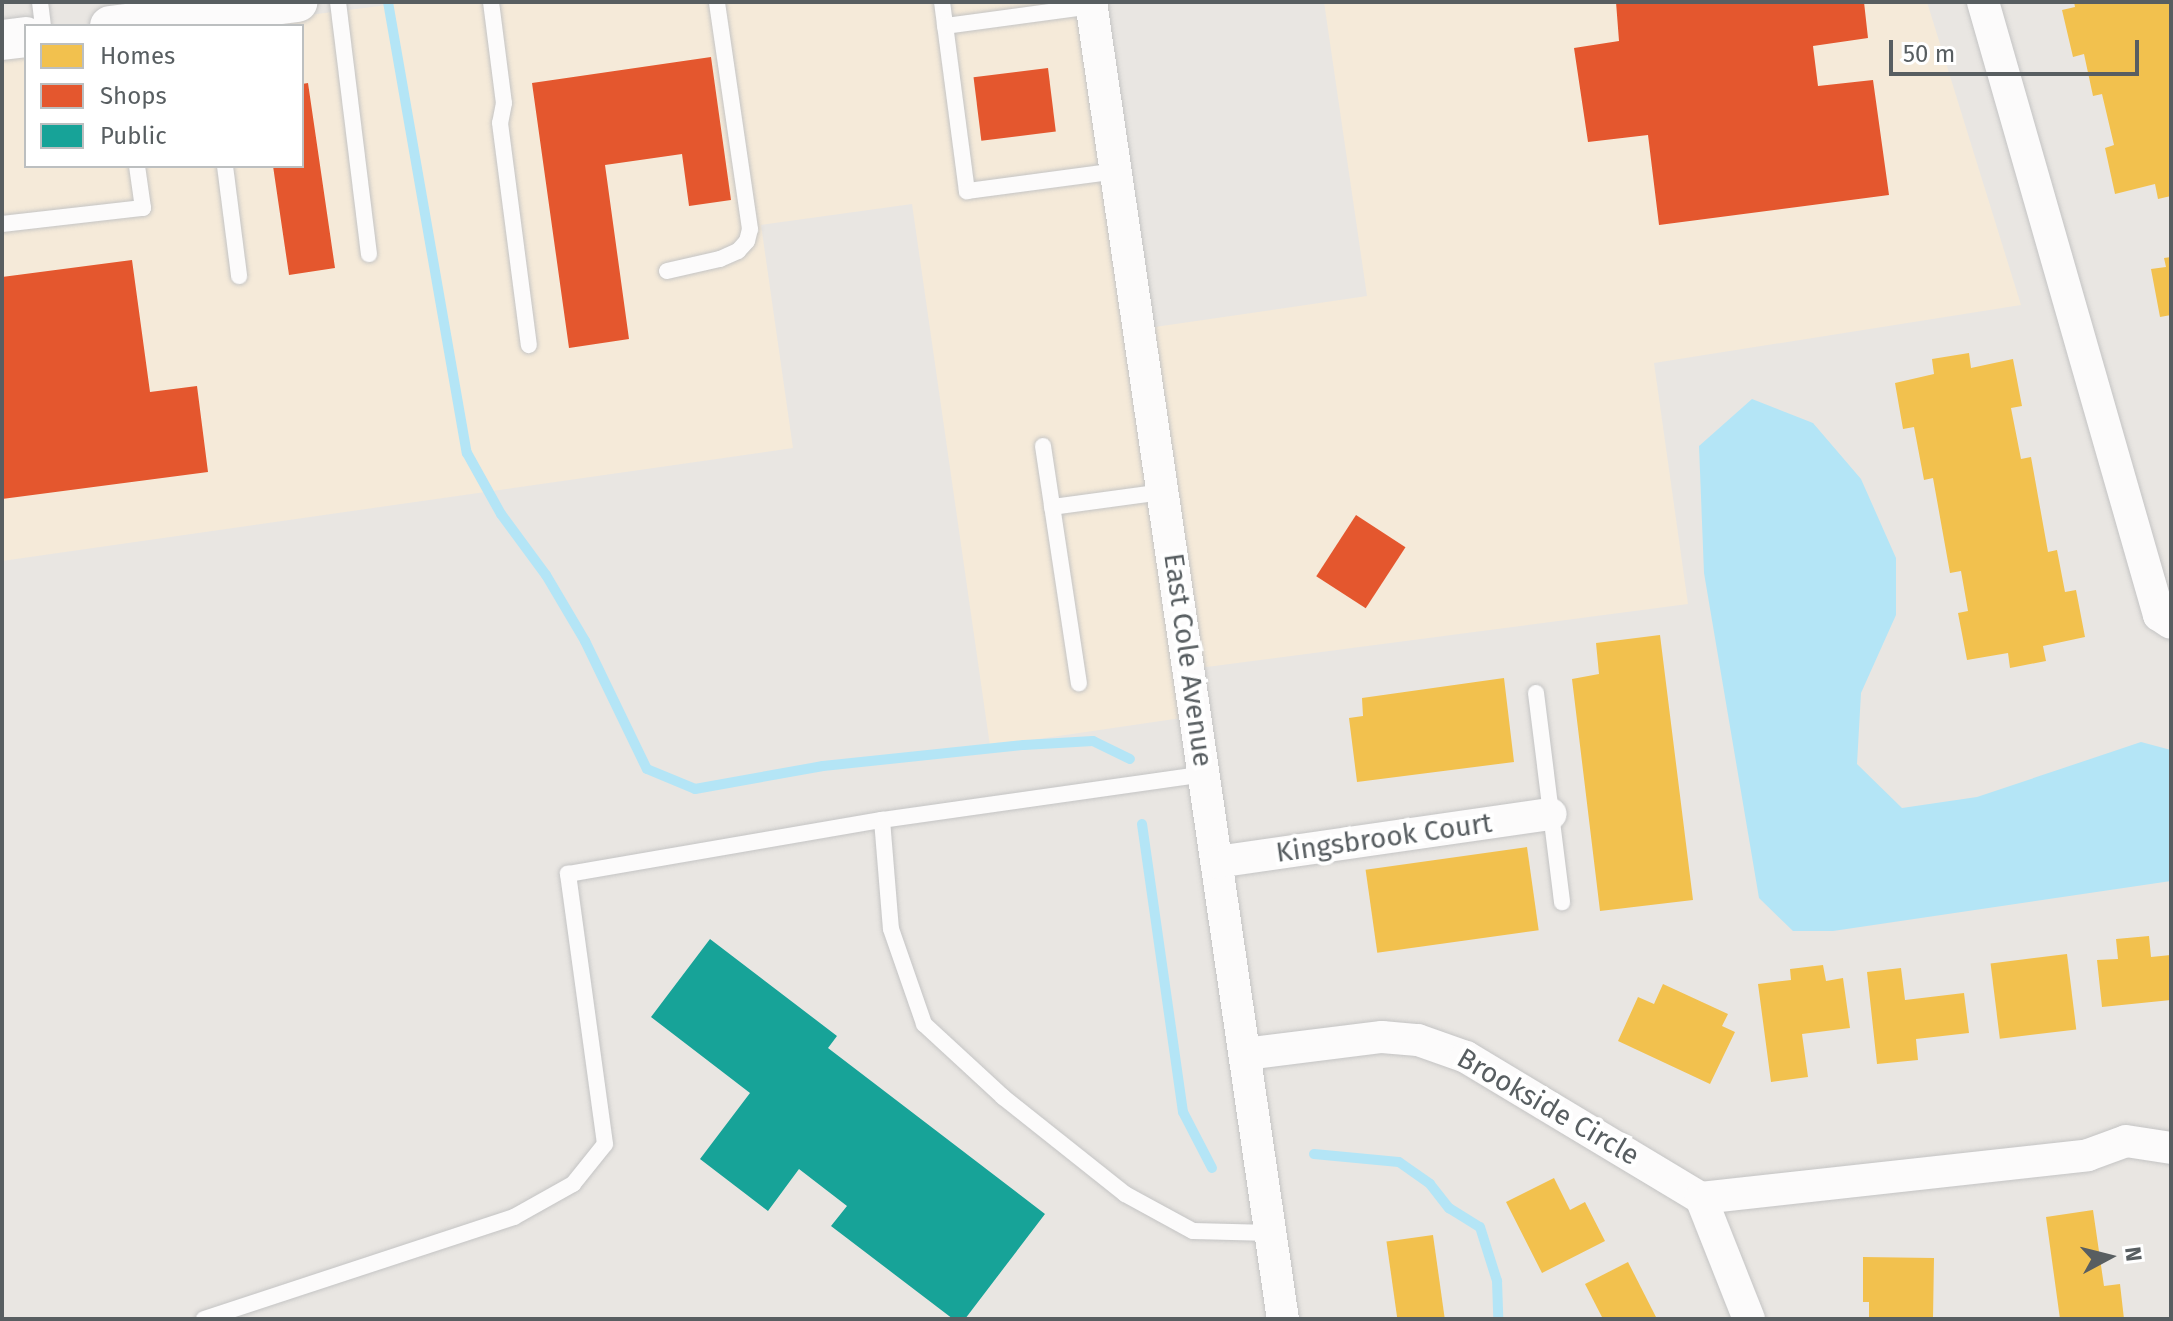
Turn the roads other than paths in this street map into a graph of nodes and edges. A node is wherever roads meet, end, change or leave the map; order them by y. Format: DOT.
graph roads {
  1 [pos="40,2"];
  2 [pos="297,2"];
  3 [pos="338,2"];
  4 [pos="491,2"];
  5 [pos="717,2"];
  6 [pos="942,2"];
  7 [pos="1983,2"];
  8 [pos="1092,4"];
  9 [pos="205,14"];
  10 [pos="43,24"];
  11 [pos="132,24"];
  12 [pos="945,26"];
  13 [pos="24,37"];
  14 [pos="2,40"];
  15 [pos="137,168"];
  16 [pos="225,168"];
  17 [pos="1117,171"];
  18 [pos="2,224"];
  19 [pos="369,254"];
  20 [pos="667,271"];
  21 [pos="239,276"];
  22 [pos="529,345"];
  23 [pos="1043,446"];
  24 [pos="1163,492"];
  25 [pos="1052,507"];
  26 [pos="2171,623"];
  27 [pos="1079,683"];
  28 [pos="1536,693"];
  29 [pos="1204,774"];
  30 [pos="1551,814"];
  31 [pos="882,820"];
  32 [pos="1217,862"];
  33 [pos="1562,902"];
  34 [pos="1245,1054"];
  35 [pos="2171,1148"];
  36 [pos="1701,1198"];
  37 [pos="1271,1233"];
  38 [pos="204,1319"];
  39 [pos="1283,1319"];
  40 [pos="1749,1319"];
  1 -- 10 [label="lane"];
  2 -- 9 [label="street"];
  3 -- 19 [label="lane"];
  4 -- 22 [label="lane"];
  5 -- 20 [label="lane"];
  6 -- 12 [label="lane"];
  7 -- 26 [label="street"];
  8 -- 12 [label="lane"];
  8 -- 17 [label="street, East Cole Avenue"];
  9 -- 11 [label="street"];
  12 -- 17 [label="lane"];
  13 -- 14 [label="street"];
  15 -- 18 [label="lane"];
  16 -- 21 [label="lane"];
  17 -- 24 [label="street, East Cole Avenue"];
  23 -- 25 [label="lane"];
  24 -- 25 [label="lane"];
  24 -- 29 [label="street, East Cole Avenue"];
  25 -- 27 [label="lane"];
  28 -- 30 [label="lane"];
  29 -- 31 [label="lane"];
  29 -- 32 [label="street, East Cole Avenue"];
  30 -- 32 [label="street, Kingsbrook Court"];
  30 -- 33 [label="lane"];
  31 -- 37 [label="lane"];
  31 -- 38 [label="lane"];
  32 -- 34 [label="street, East Cole Avenue"];
  34 -- 36 [label="street, Brookside Circle"];
  34 -- 37 [label="street, East Cole Avenue"];
  35 -- 36 [label="street"];
  36 -- 40 [label="street"];
  37 -- 39 [label="street, East Cole Avenue"];
}
